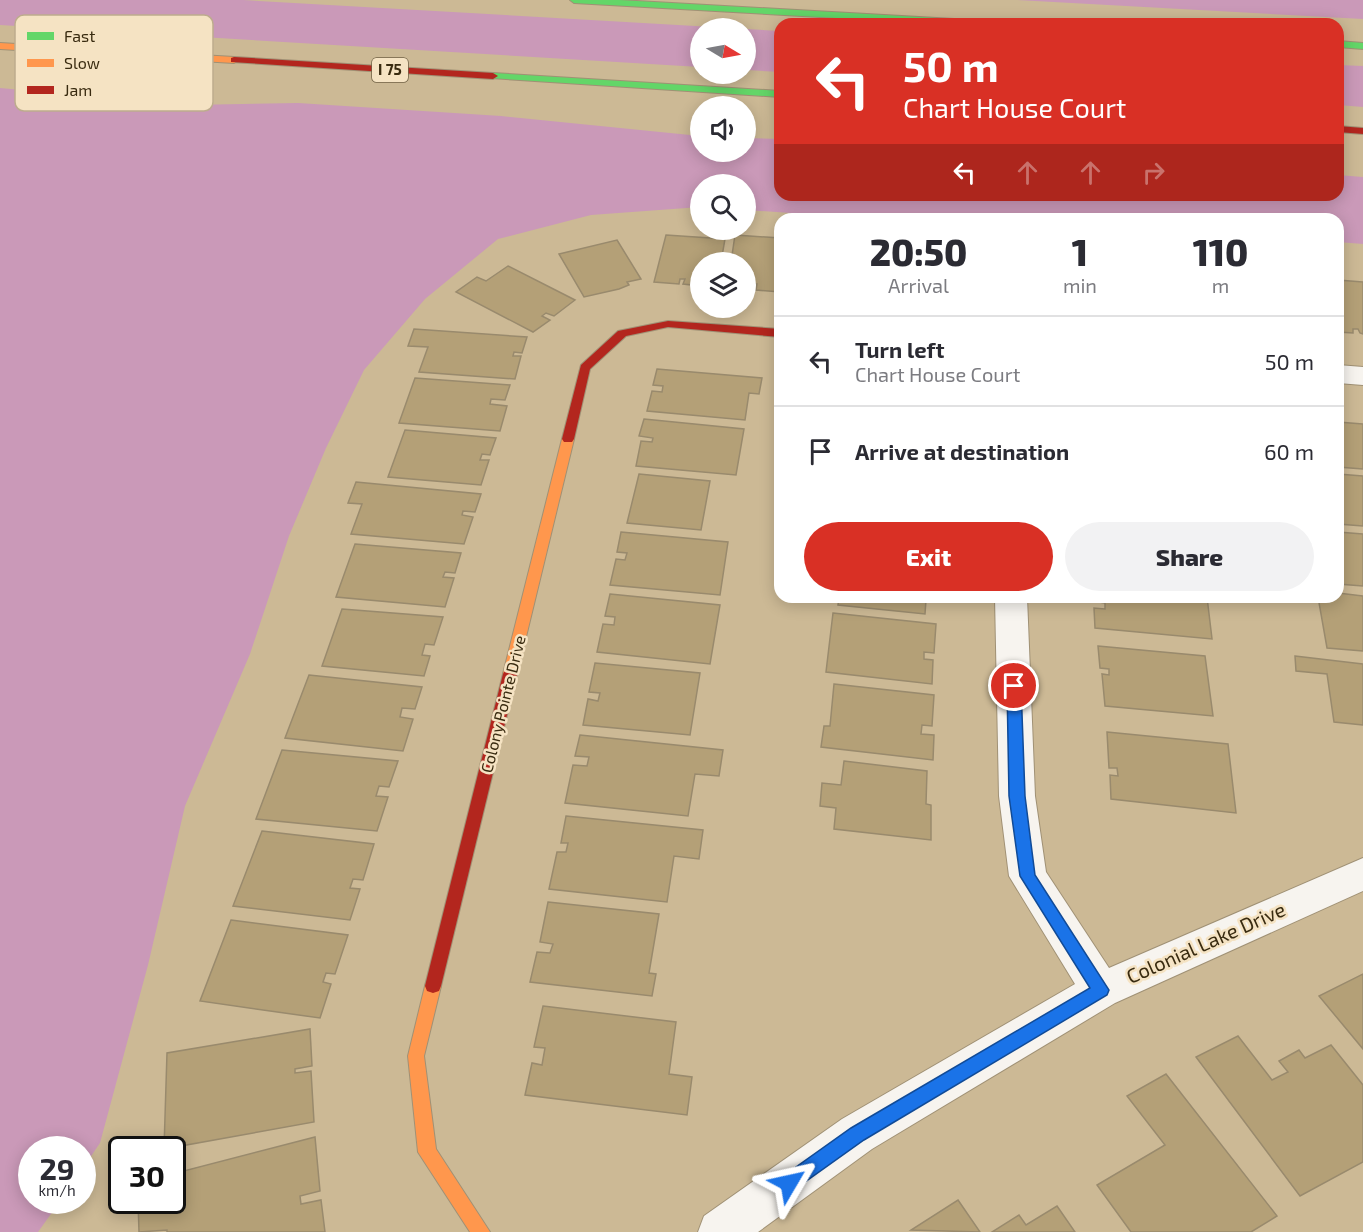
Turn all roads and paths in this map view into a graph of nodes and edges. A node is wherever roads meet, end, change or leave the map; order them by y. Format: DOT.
graph roads {
  1 [pos="574,0"];
  2 [pos="885,18"];
  3 [pos="1344,44"];
  4 [pos="0,46"];
  5 [pos="1363,46"];
  6 [pos="15,47"];
  7 [pos="213,59"];
  8 [pos="774,94"];
  9 [pos="1344,129"];
  10 [pos="1363,131"];
  11 [pos="774,333"];
  12 [pos="1344,374"];
  13 [pos="1363,376"];
  14 [pos="1011,603"];
  15 [pos="1363,874"];
  16 [pos="1101,990"];
  17 [pos="481,1232"];
  18 [pos="720,1232"];
  1 -- 2 [label="main road"];
  3 -- 5 [label="main road"];
  4 -- 6 [label="main road, I 75"];
  7 -- 8 [label="main road, I 75"];
  9 -- 10 [label="main road"];
  11 -- 17 [label="main road, Colony Pointe Drive"];
  12 -- 13 [label="street"];
  14 -- 16 [label="street"];
  15 -- 16 [label="street, Colonial Lake Drive"];
  16 -- 18 [label="street, Colonial Lake Drive"];
}
